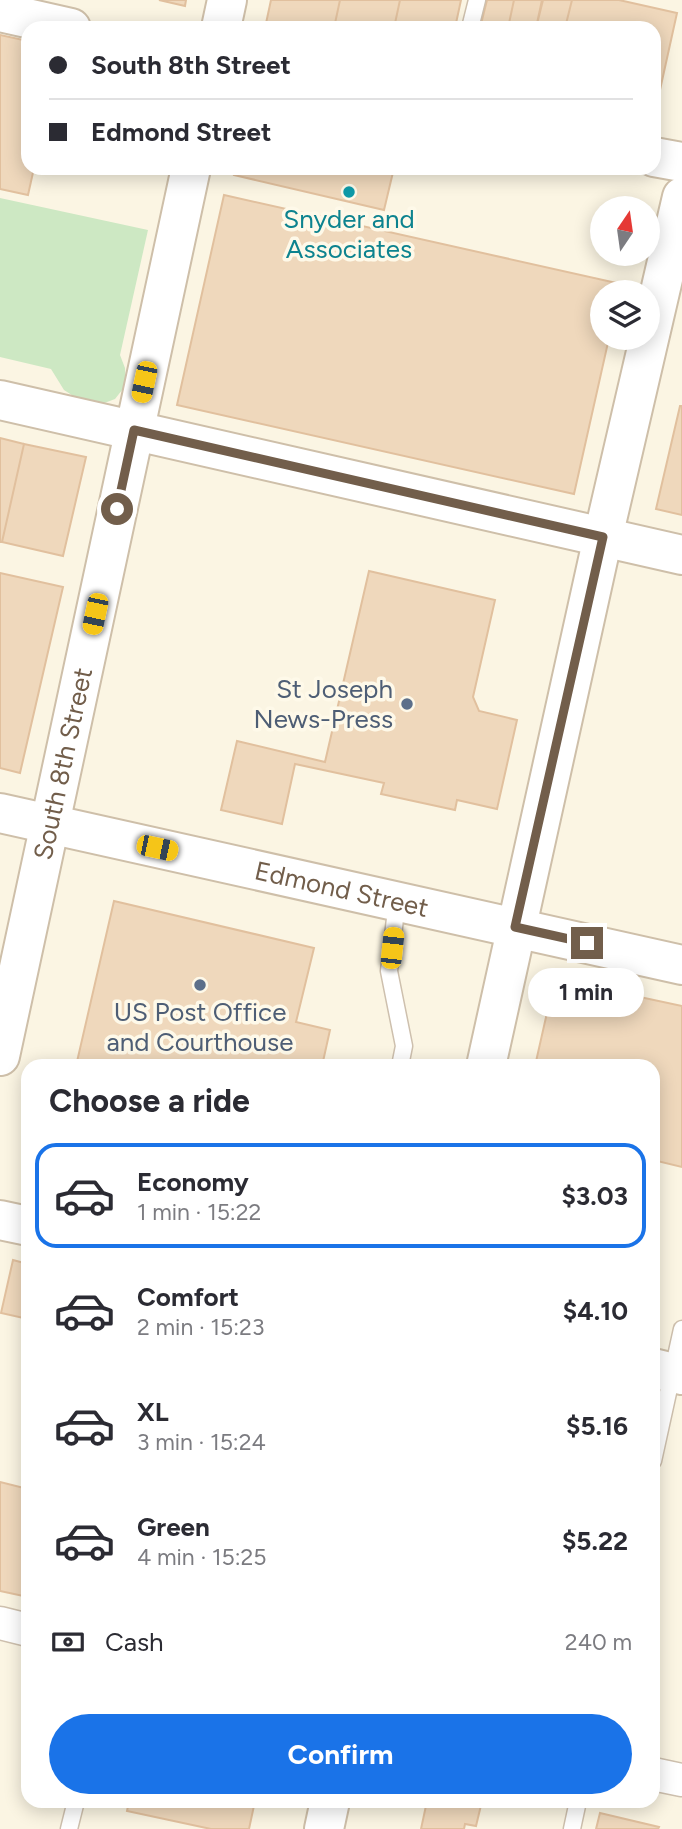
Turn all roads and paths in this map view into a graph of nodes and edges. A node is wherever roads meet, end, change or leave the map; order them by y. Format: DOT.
graph roads {
  1 [pos="227,0"];
  2 [pos="477,0"];
  3 [pos="0,12"];
  4 [pos="40,21"];
  5 [pos="222,21"];
  6 [pos="472,21"];
  7 [pos="661,158"];
  8 [pos="682,162"];
  9 [pos="189,175"];
  10 [pos="682,197"];
  11 [pos="0,400"];
  12 [pos="134,430"];
  13 [pos="603,537"];
  14 [pos="682,555"];
  15 [pos="0,813"];
  16 [pos="50,825"];
  17 [pos="397,901"];
  18 [pos="515,927"];
  19 [pos="682,965"];
  20 [pos="0,1056"];
  21 [pos="401,1059"];
  22 [pos="487,1059"];
  23 [pos="0,1220"];
  24 [pos="21,1224"];
  25 [pos="682,1329"];
  26 [pos="669,1372"];
  27 [pos="660,1422"];
  28 [pos="0,1623"];
  29 [pos="21,1628"];
  30 [pos="660,1775"];
  31 [pos="682,1780"];
  32 [pos="74,1808"];
  33 [pos="328,1808"];
  34 [pos="577,1808"];
  35 [pos="69,1829"];
  36 [pos="324,1829"];
  37 [pos="572,1829"];
  1 -- 5 [label="main road"];
  2 -- 6 [label="lane"];
  3 -- 4 [label="main road"];
  7 -- 8 [label="main road"];
  9 -- 12 [label="main road, South 8th Street"];
  10 -- 13 [label="main road"];
  11 -- 12 [label="main road"];
  12 -- 13 [label="main road"];
  12 -- 16 [label="main road, South 8th Street"];
  13 -- 14 [label="main road"];
  13 -- 18 [label="main road"];
  15 -- 16 [label="main road, Edmond Street"];
  16 -- 17 [label="main road, Edmond Street"];
  16 -- 20 [label="main road, South 8th Street"];
  17 -- 18 [label="main road, Edmond Street"];
  17 -- 21 [label="lane"];
  18 -- 19 [label="main road, Edmond Street"];
  18 -- 22 [label="main road"];
  23 -- 24 [label="main road"];
  25 -- 26 [label="lane"];
  26 -- 27 [label="lane"];
  28 -- 29 [label="street"];
  30 -- 31 [label="street"];
  32 -- 35 [label="lane"];
  33 -- 36 [label="main road"];
  34 -- 37 [label="lane"];
}
